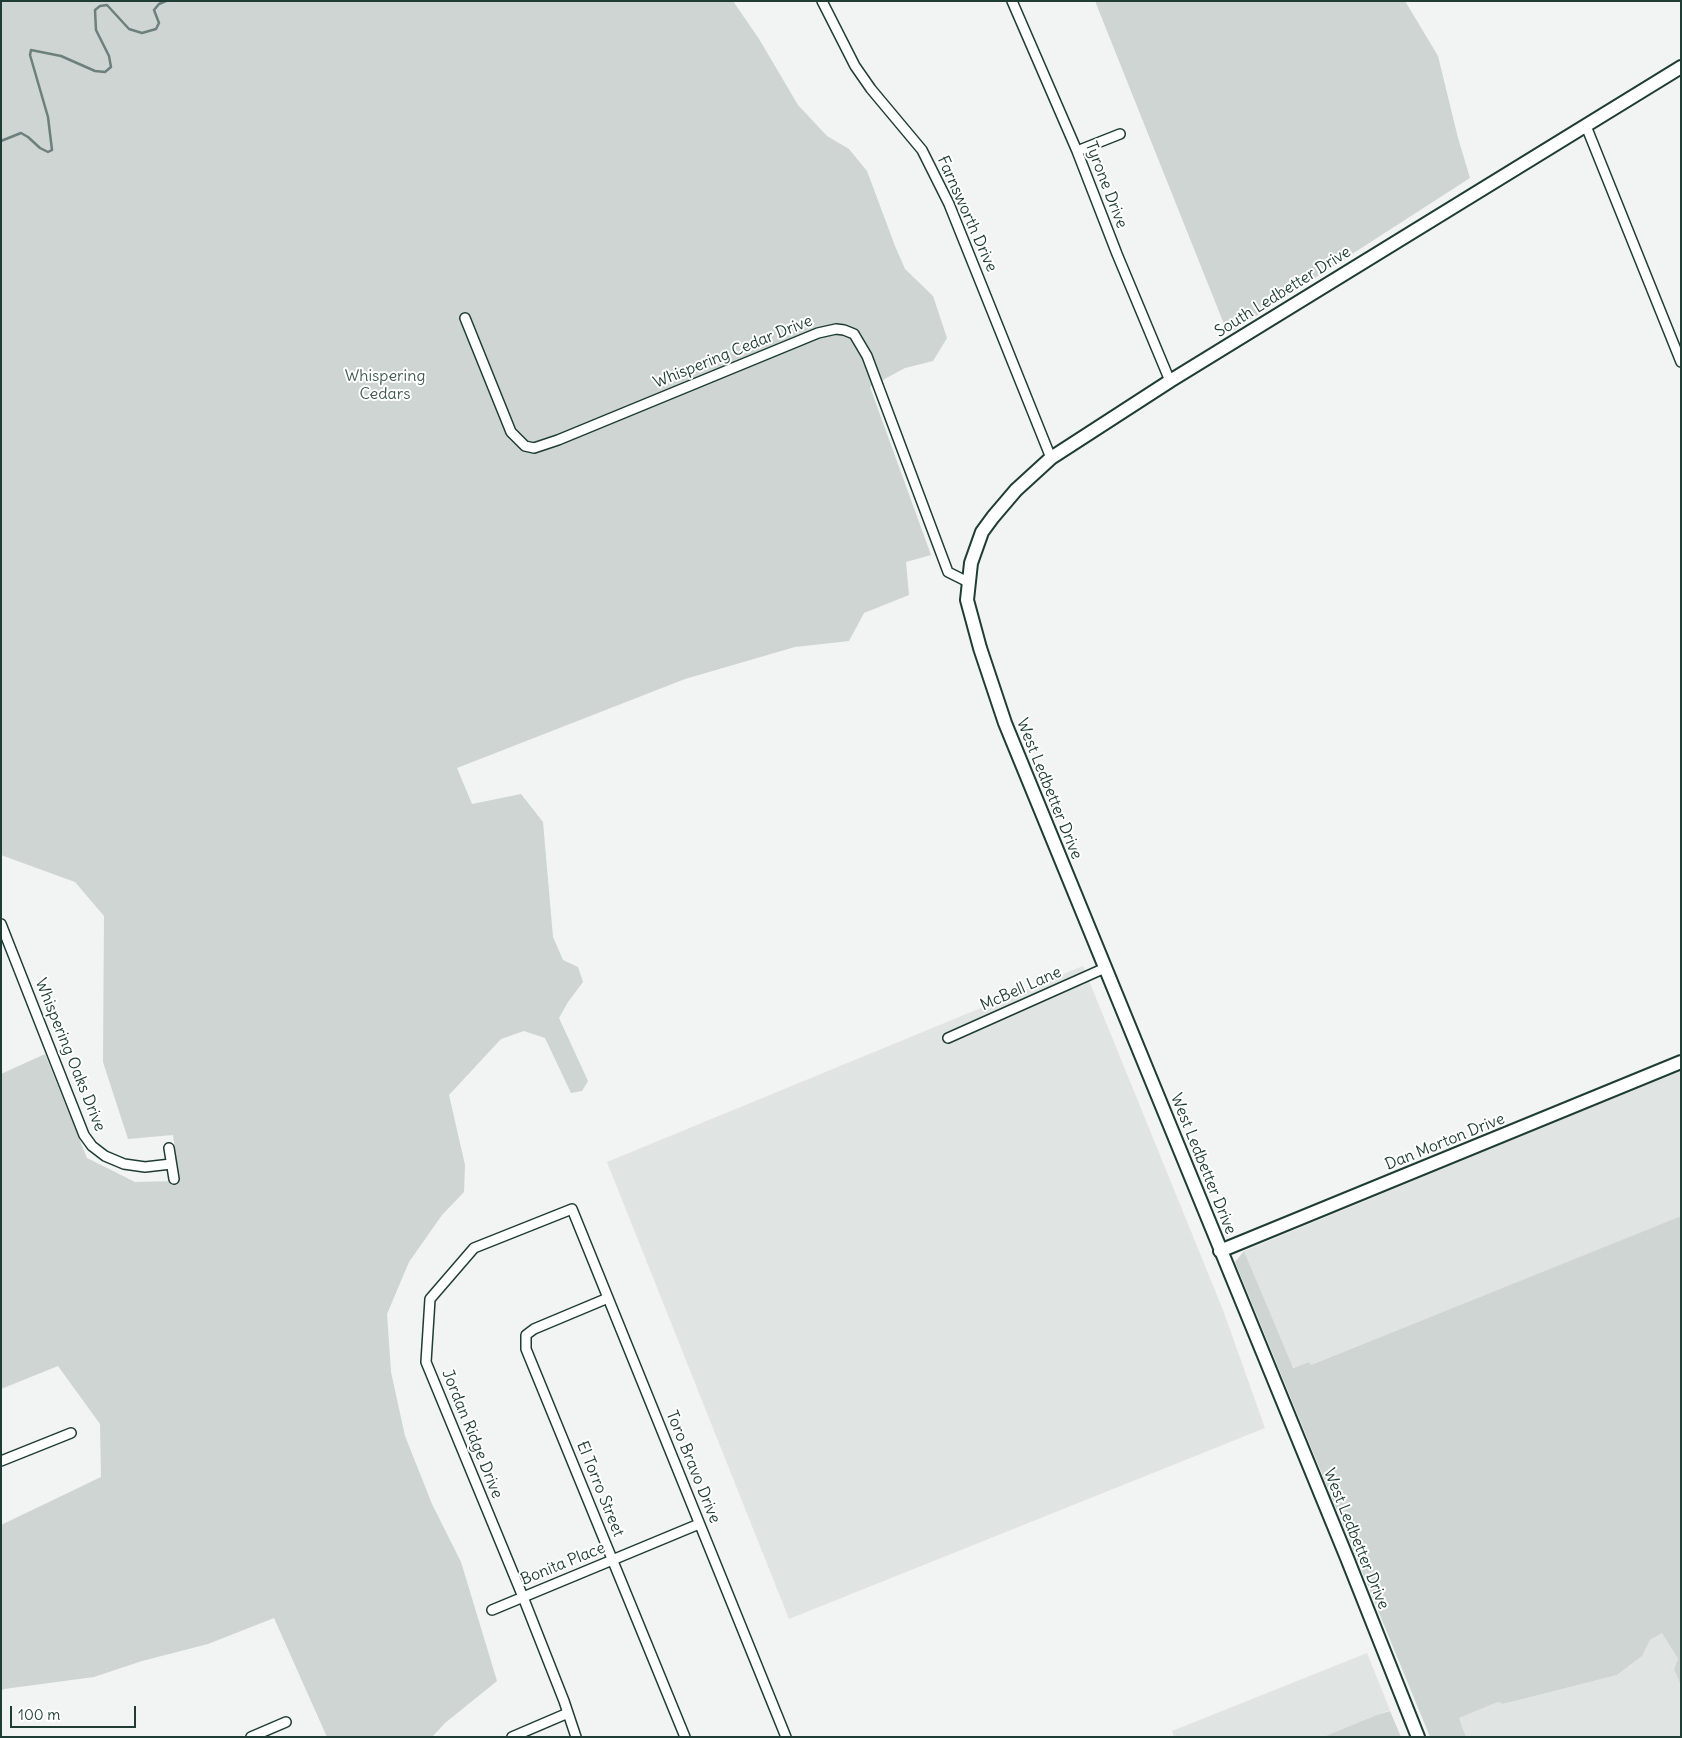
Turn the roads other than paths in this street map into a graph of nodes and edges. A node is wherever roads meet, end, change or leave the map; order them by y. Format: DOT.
graph roads {
  1 [pos="822,1"];
  2 [pos="1012,1"];
  3 [pos="1681,67"];
  4 [pos="1586,126"];
  5 [pos="1120,134"];
  6 [pos="1078,151"];
  7 [pos="465,318"];
  8 [pos="1681,362"];
  9 [pos="1170,381"];
  10 [pos="1051,458"];
  11 [pos="968,582"];
  12 [pos="967,600"];
  13 [pos="1,924"];
  14 [pos="1105,968"];
  15 [pos="948,1038"];
  16 [pos="1681,1062"];
  17 [pos="169,1148"];
  18 [pos="171,1164"];
  19 [pos="174,1179"];
  20 [pos="572,1209"];
  21 [pos="1220,1251"];
  22 [pos="608,1298"];
  23 [pos="71,1433"];
  24 [pos="1,1461"];
  25 [pos="699,1524"];
  26 [pos="613,1560"];
  27 [pos="523,1597"];
  28 [pos="492,1610"];
  29 [pos="568,1713"];
  30 [pos="286,1722"];
  31 [pos="251,1737"];
  32 [pos="512,1737"];
  33 [pos="576,1737"];
  34 [pos="685,1737"];
  35 [pos="786,1737"];
  36 [pos="1418,1737"];
  1 -- 10 [label="street, Farnsworth Drive"];
  2 -- 6 [label="street, Tyrone Drive"];
  3 -- 4 [label="street, South Ledbetter Drive"];
  4 -- 8 [label="street"];
  4 -- 9 [label="street, South Ledbetter Drive"];
  5 -- 6 [label="street"];
  6 -- 9 [label="street, Tyrone Drive"];
  7 -- 11 [label="street, Whispering Cedar Drive"];
  9 -- 10 [label="street, South Ledbetter Drive"];
  10 -- 11 [label="street, South Ledbetter Drive"];
  11 -- 12 [label="street, South Ledbetter Drive"];
  12 -- 14 [label="street, West Ledbetter Drive"];
  13 -- 18 [label="street, Whispering Oaks Drive"];
  14 -- 15 [label="street, McBell Lane"];
  14 -- 21 [label="street, West Ledbetter Drive"];
  16 -- 21 [label="street, Dan Morton Drive"];
  17 -- 18 [label="street"];
  18 -- 19 [label="street"];
  20 -- 22 [label="street, Toro Bravo Drive"];
  20 -- 27 [label="street, Jordan Ridge Drive"];
  21 -- 36 [label="street, West Ledbetter Drive"];
  22 -- 25 [label="street, Toro Bravo Drive"];
  22 -- 26 [label="street, El Torro Street"];
  23 -- 24 [label="street"];
  25 -- 26 [label="street, Bonita Place"];
  25 -- 35 [label="street, Toro Bravo Drive"];
  26 -- 27 [label="street, Bonita Place"];
  26 -- 34 [label="street, El Torro Street"];
  27 -- 28 [label="street, Bonita Place"];
  27 -- 29 [label="street, Jordan Ridge Drive"];
  29 -- 32 [label="street"];
  29 -- 33 [label="street, Jordan Ridge Drive"];
  30 -- 31 [label="street"];
}
